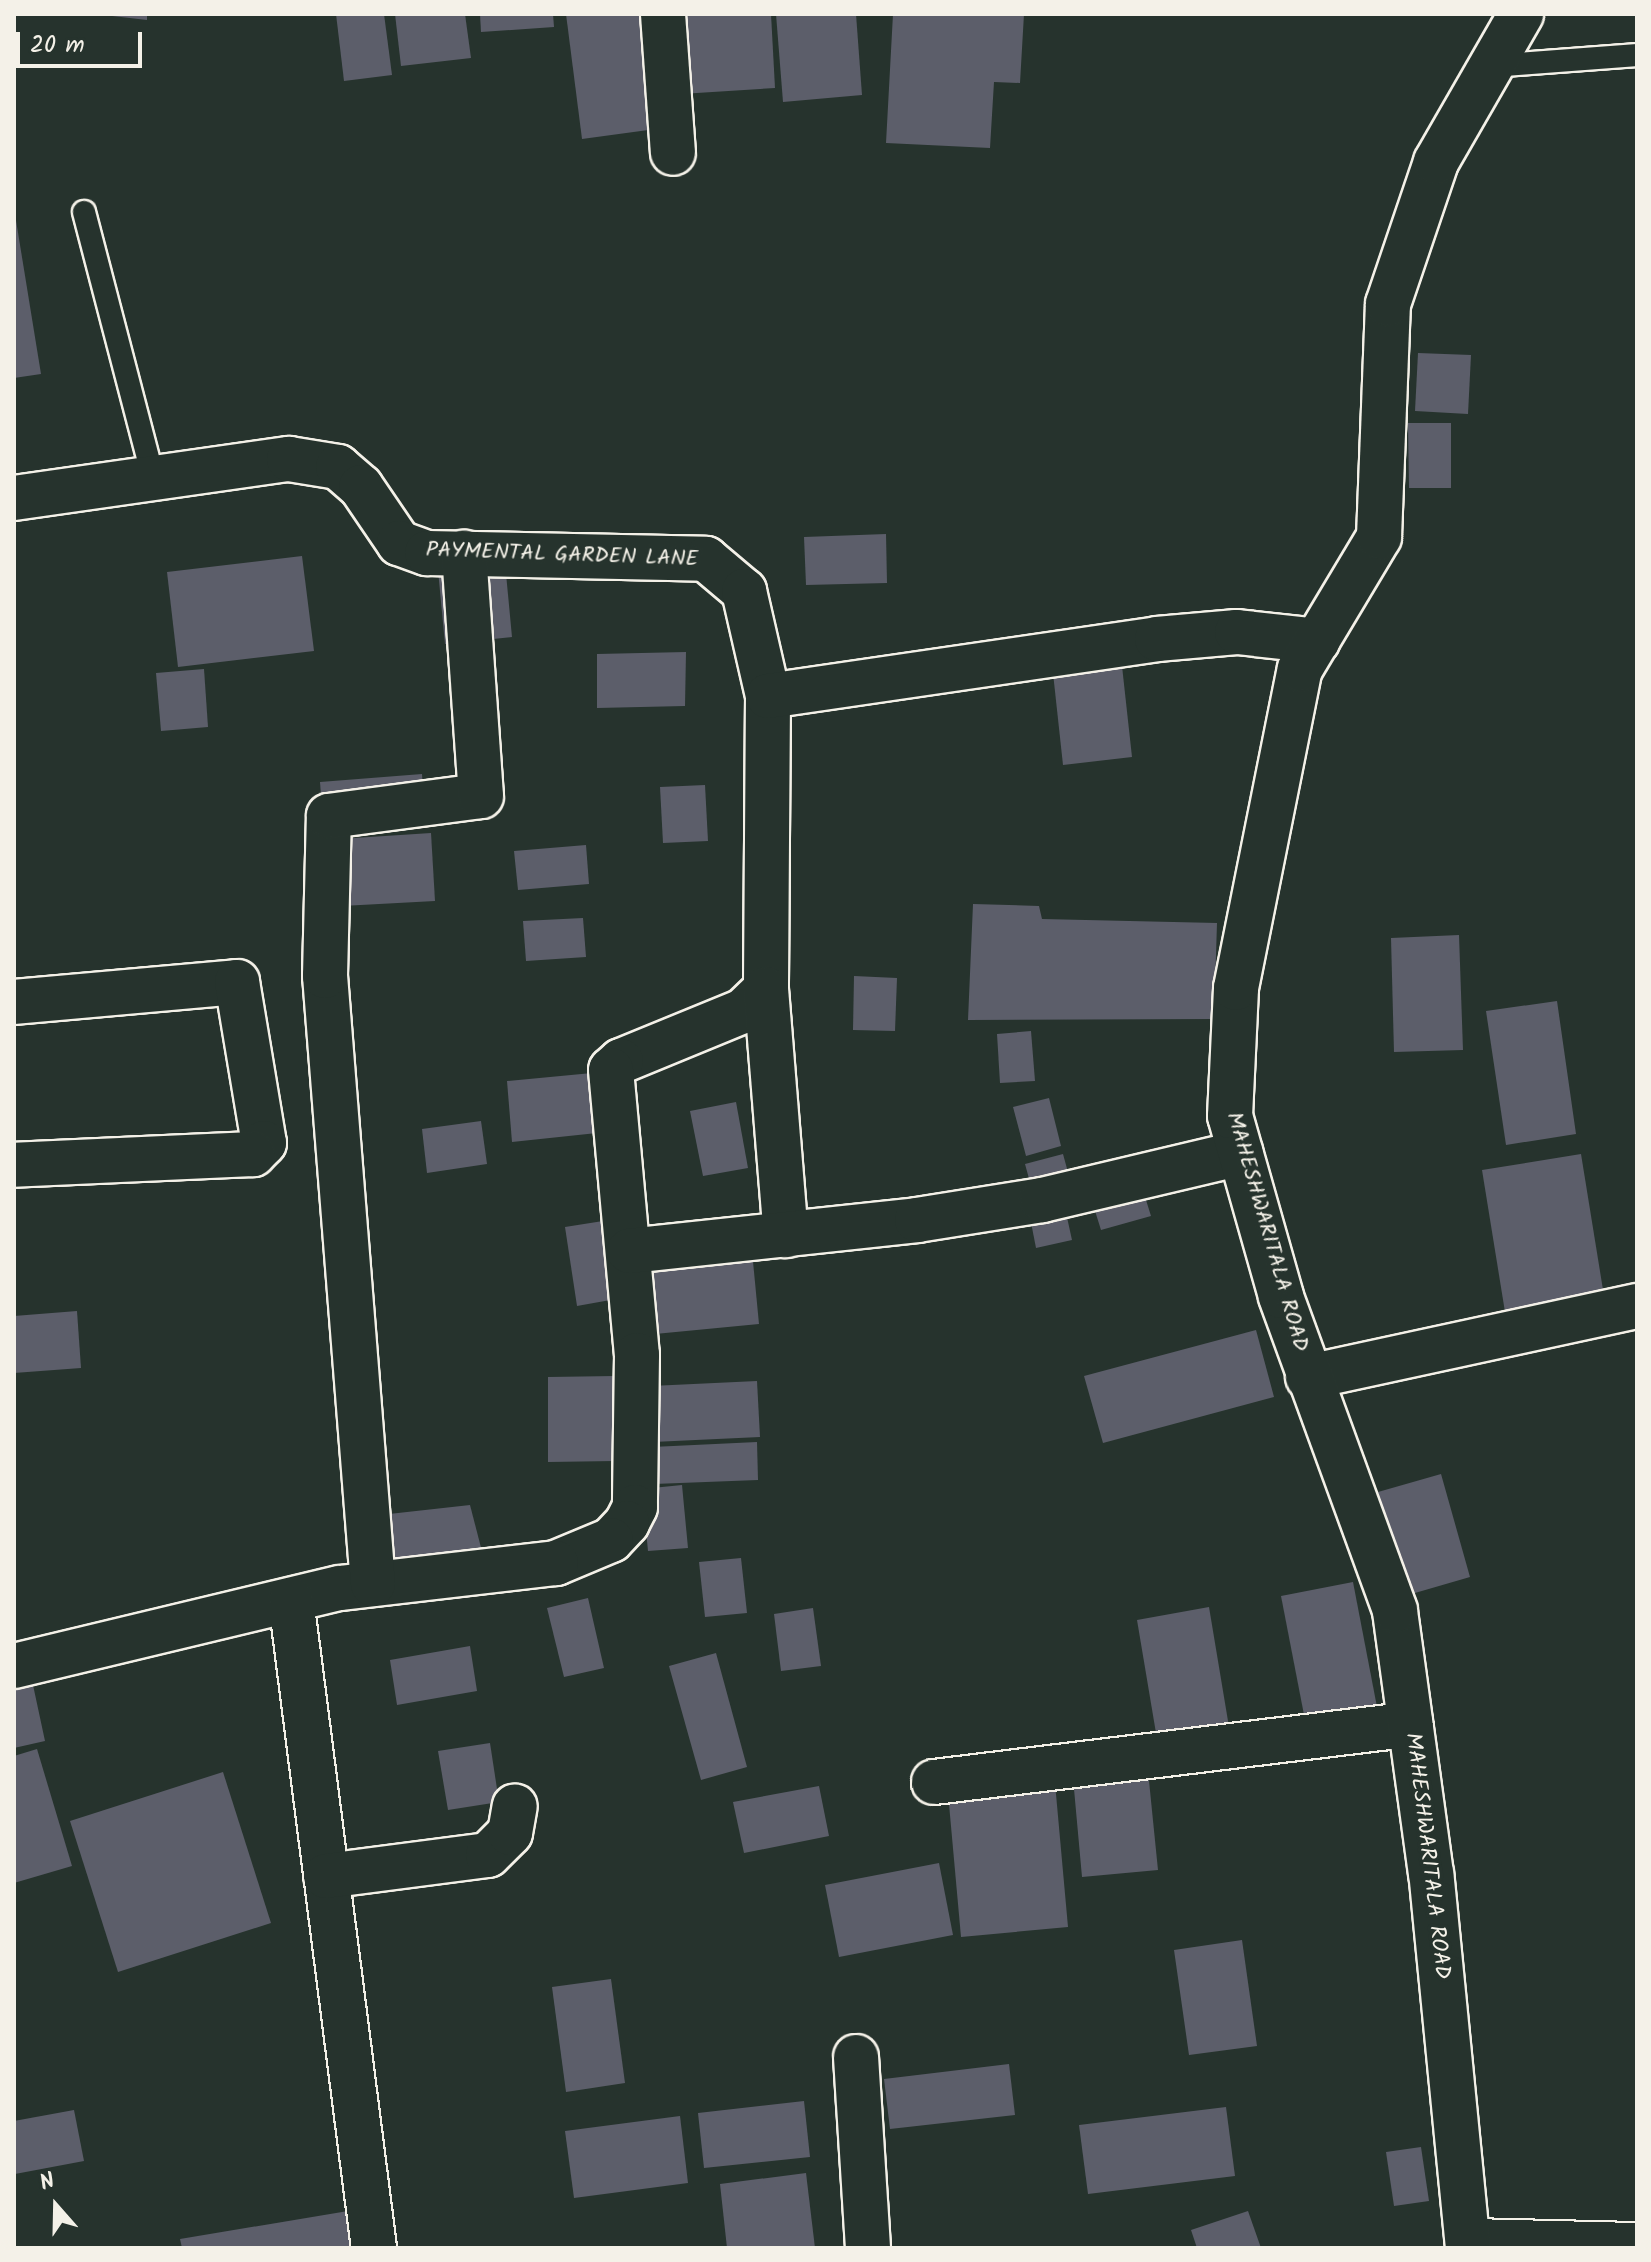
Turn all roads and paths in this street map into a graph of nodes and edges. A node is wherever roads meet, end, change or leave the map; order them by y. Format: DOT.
graph roads {
  1 [pos="663,14"];
  2 [pos="1521,14"];
  3 [pos="1637,55"];
  4 [pos="1492,66"];
  5 [pos="673,153"];
  6 [pos="84,212"];
  7 [pos="154,480"];
  8 [pos="14,498"];
  9 [pos="464,553"];
  10 [pos="1318,641"];
  11 [pos="768,696"];
  12 [pos="766,989"];
  13 [pos="14,1002"];
  14 [pos="1241,1153"];
  15 [pos="14,1165"];
  16 [pos="786,1235"];
  17 [pos="629,1251"];
  18 [pos="1637,1306"];
  19 [pos="1308,1377"];
  20 [pos="373,1584"];
  21 [pos="291,1600"];
  22 [pos="14,1666"];
  23 [pos="1410,1724"];
  24 [pos="934,1782"];
  25 [pos="515,1806"];
  26 [pos="326,1876"];
  27 [pos="856,2057"];
  28 [pos="1469,2244"];
  29 [pos="1637,2245"];
  30 [pos="374,2248"];
  31 [pos="868,2248"];
  1 -- 5 [label="street"];
  2 -- 4 [label="street, MAHESHWARITALA ROAD"];
  3 -- 4 [label="lane"];
  4 -- 10 [label="street, MAHESHWARITALA ROAD"];
  6 -- 7 [label="lane"];
  7 -- 8 [label="street, PAYMENTAL GARDEN LANE"];
  7 -- 9 [label="street, PAYMENTAL GARDEN LANE"];
  9 -- 11 [label="street, PAYMENTAL GARDEN LANE"];
  9 -- 20 [label="street"];
  10 -- 11 [label="street"];
  10 -- 14 [label="street, MAHESHWARITALA ROAD"];
  11 -- 12 [label="street, PAYMENTAL GARDEN LANE"];
  12 -- 16 [label="street, PAYMENTAL GARDEN LANE"];
  12 -- 17 [label="street"];
  13 -- 15 [label="street"];
  14 -- 16 [label="street"];
  14 -- 19 [label="street, MAHESHWARITALA ROAD"];
  16 -- 17 [label="street"];
  17 -- 20 [label="street"];
  18 -- 19 [label="street"];
  19 -- 23 [label="street, MAHESHWARITALA ROAD"];
  20 -- 21 [label="street"];
  21 -- 22 [label="street"];
  21 -- 26 [label="street"];
  23 -- 24 [label="street"];
  23 -- 28 [label="street, MAHESHWARITALA ROAD"];
  25 -- 26 [label="street"];
  26 -- 30 [label="street"];
  27 -- 31 [label="street"];
  28 -- 29 [label="street"];
}
